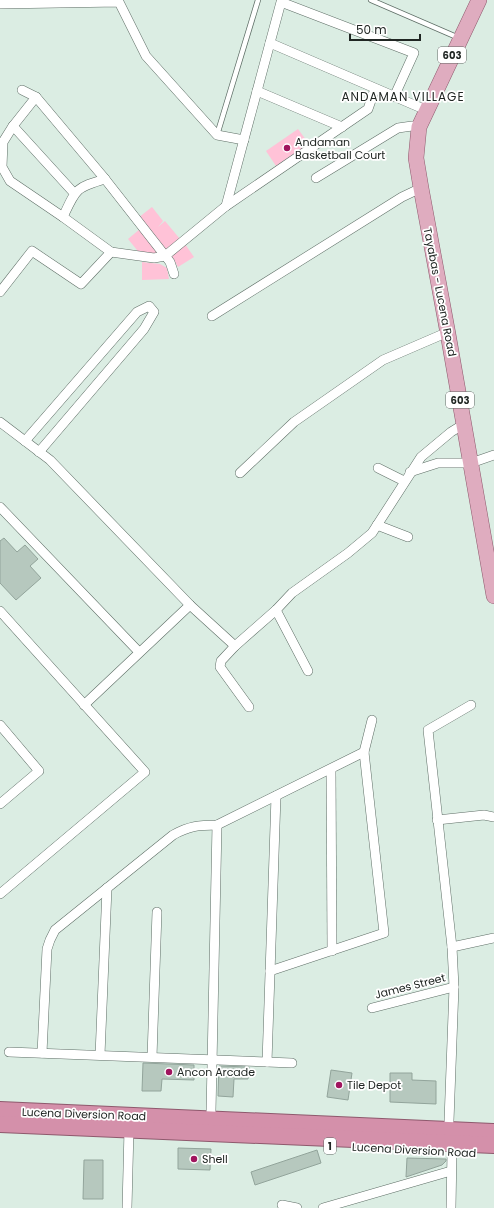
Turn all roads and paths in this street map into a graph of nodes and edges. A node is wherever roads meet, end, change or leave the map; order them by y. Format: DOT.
graph roads {
  1 [pos="258,0"];
  2 [pos="371,0"];
  3 [pos="479,0"];
  4 [pos="0,4"];
  5 [pos="460,39"];
  6 [pos="270,43"];
  7 [pos="375,89"];
  8 [pos="22,90"];
  9 [pos="257,91"];
  10 [pos="36,97"];
  11 [pos="394,97"];
  12 [pos="426,110"];
  13 [pos="13,126"];
  14 [pos="342,127"];
  15 [pos="419,127"];
  16 [pos="218,135"];
  17 [pos="244,140"];
  18 [pos="316,178"];
  19 [pos="105,179"];
  20 [pos="421,188"];
  21 [pos="74,193"];
  22 [pos="226,206"];
  23 [pos="63,217"];
  24 [pos="111,252"];
  25 [pos="165,256"];
  26 [pos="174,274"];
  27 [pos="0,292"];
  28 [pos="212,316"];
  29 [pos="448,334"];
  30 [pos="0,422"];
  31 [pos="464,424"];
  32 [pos="25,441"];
  33 [pos="39,452"];
  34 [pos="494,455"];
  35 [pos="471,463"];
  36 [pos="378,468"];
  37 [pos="410,472"];
  38 [pos="240,473"];
  39 [pos="404,481"];
  40 [pos="0,507"];
  41 [pos="376,526"];
  42 [pos="408,538"];
  43 [pos="494,596"];
  44 [pos="190,605"];
  45 [pos="276,610"];
  46 [pos="0,611"];
  47 [pos="235,646"];
  48 [pos="139,652"];
  49 [pos="308,671"];
  50 [pos="84,705"];
  51 [pos="471,705"];
  52 [pos="249,707"];
  53 [pos="372,720"];
  54 [pos="0,725"];
  55 [pos="364,752"];
  56 [pos="331,770"];
  57 [pos="276,796"];
  58 [pos="0,804"];
  59 [pos="494,817"];
  60 [pos="437,820"];
  61 [pos="217,825"];
  62 [pos="107,888"];
  63 [pos="0,894"];
  64 [pos="157,912"];
  65 [pos="494,938"];
  66 [pos="452,947"];
  67 [pos="332,951"];
  68 [pos="270,971"];
  69 [pos="454,987"];
  70 [pos="372,1008"];
  71 [pos="9,1052"];
  72 [pos="42,1053"];
  73 [pos="100,1055"];
  74 [pos="152,1057"];
  75 [pos="211,1060"];
  76 [pos="267,1062"];
  77 [pos="292,1063"];
  78 [pos="0,1110"];
  79 [pos="211,1112"];
  80 [pos="449,1121"];
  81 [pos="0,1124"];
  82 [pos="167,1124"];
  83 [pos="129,1129"];
  84 [pos="494,1133"];
  85 [pos="452,1151"];
  86 [pos="494,1153"];
  87 [pos="451,1171"];
  88 [pos="282,1206"];
  89 [pos="127,1208"];
  90 [pos="297,1208"];
  91 [pos="323,1208"];
  92 [pos="451,1208"];
  1 -- 16 [label="lane"];
  2 -- 5 [label="lane"];
  3 -- 5 [label="main road, Tayabas - Lucena Road / 603"];
  4 -- 16 [label="street"];
  5 -- 12 [label="main road, Tayabas - Lucena Road / 603"];
  6 -- 7 [label="street"];
  6 -- 9 [label="street"];
  6 -- 11 [label="street"];
  7 -- 11 [label="street"];
  7 -- 14 [label="street"];
  8 -- 10 [label="street"];
  9 -- 14 [label="street"];
  9 -- 17 [label="street"];
  10 -- 13 [label="street"];
  10 -- 19 [label="street"];
  11 -- 12 [label="street"];
  12 -- 15 [label="main road, Tayabas - Lucena Road / 603"];
  13 -- 21 [label="street"];
  13 -- 23 [label="street"];
  14 -- 22 [label="street"];
  15 -- 18 [label="street"];
  15 -- 20 [label="main road, Tayabas - Lucena Road / 603"];
  16 -- 17 [label="street"];
  17 -- 22 [label="street"];
  19 -- 21 [label="street"];
  19 -- 25 [label="street"];
  20 -- 28 [label="street"];
  20 -- 29 [label="main road, Tayabas - Lucena Road / 603"];
  21 -- 23 [label="street"];
  22 -- 25 [label="street"];
  23 -- 24 [label="street"];
  24 -- 25 [label="street"];
  24 -- 27 [label="street"];
  25 -- 26 [label="street"];
  29 -- 31 [label="main road, Tayabas - Lucena Road / 603"];
  29 -- 38 [label="street"];
  30 -- 32 [label="street"];
  31 -- 35 [label="main road, Tayabas - Lucena Road / 603"];
  31 -- 37 [label="street"];
  32 -- 33 [label="street"];
  32 -- 33 [label="street"];
  33 -- 44 [label="street"];
  34 -- 35 [label="street"];
  35 -- 37 [label="street"];
  35 -- 43 [label="main road, Tayabas - Lucena Road / 603"];
  36 -- 39 [label="street"];
  37 -- 39 [label="street"];
  39 -- 41 [label="street"];
  40 -- 48 [label="street"];
  41 -- 42 [label="street"];
  41 -- 45 [label="street"];
  44 -- 47 [label="street"];
  44 -- 48 [label="street"];
  45 -- 47 [label="street"];
  45 -- 49 [label="street"];
  46 -- 50 [label="street"];
  47 -- 52 [label="street"];
  48 -- 50 [label="street"];
  50 -- 63 [label="street"];
  51 -- 60 [label="street"];
  53 -- 55 [label="street"];
  54 -- 58 [label="street"];
  55 -- 56 [label="street"];
  55 -- 67 [label="street"];
  56 -- 57 [label="street"];
  56 -- 67 [label="street"];
  57 -- 61 [label="street"];
  57 -- 68 [label="street"];
  59 -- 60 [label="street"];
  60 -- 66 [label="street"];
  61 -- 62 [label="street"];
  61 -- 75 [label="street"];
  62 -- 72 [label="street"];
  62 -- 73 [label="street"];
  64 -- 74 [label="street"];
  65 -- 66 [label="street"];
  66 -- 69 [label="street"];
  67 -- 68 [label="street"];
  68 -- 76 [label="street"];
  69 -- 70 [label="street, James Street"];
  69 -- 80 [label="street"];
  71 -- 72 [label="street"];
  72 -- 73 [label="street"];
  73 -- 74 [label="street"];
  74 -- 75 [label="street"];
  75 -- 76 [label="street"];
  75 -- 79 [label="street"];
  76 -- 77 [label="street"];
  78 -- 82 [label="highway, Lucena Diversion Road / 1"];
  79 -- 80 [label="highway, Lucena Diversion Road / 1"];
  79 -- 82 [label="highway, Lucena Diversion Road / 1"];
  80 -- 84 [label="highway, Lucena Diversion Road / 1"];
  81 -- 83 [label="highway, Lucena Diversion Road / 1"];
  82 -- 83 [label="highway, Lucena Diversion Road / 1"];
  82 -- 84 [label="highway, Lucena Diversion Road / 1"];
  82 -- 85 [label="highway, Lucena Diversion Road / 1"];
  83 -- 89 [label="street"];
  85 -- 86 [label="highway, Lucena Diversion Road / 1"];
  85 -- 87 [label="street"];
  87 -- 91 [label="street"];
  87 -- 92 [label="street"];
  88 -- 90 [label="street"];
}
